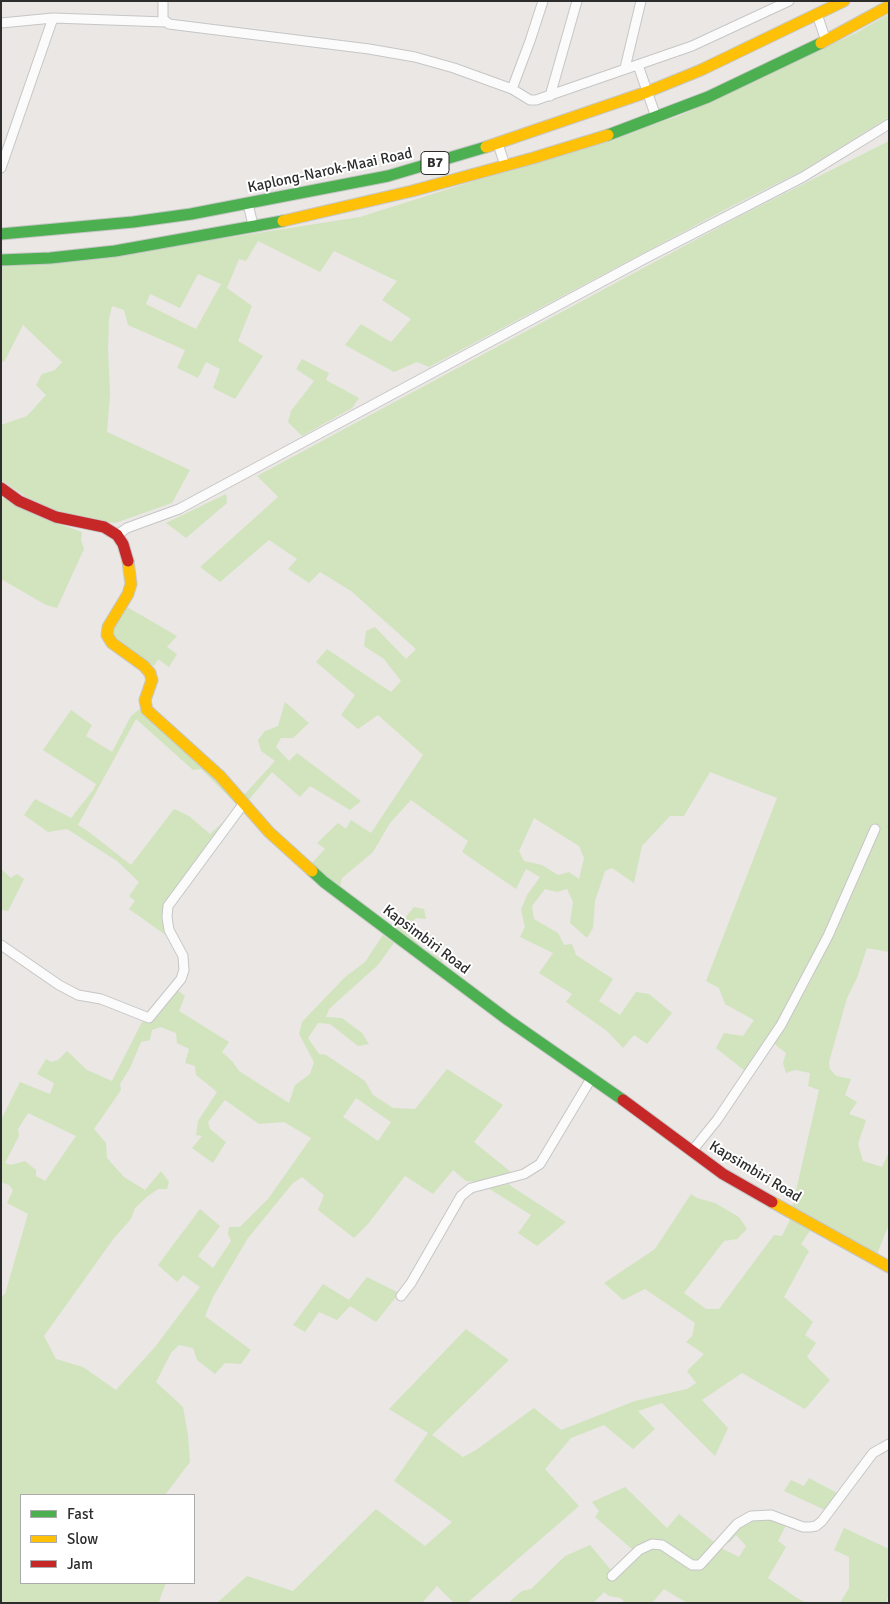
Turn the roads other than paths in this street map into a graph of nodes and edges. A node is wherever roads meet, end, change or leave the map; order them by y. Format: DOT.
graph roads {
  1 [pos="163,1"];
  2 [pos="542,1"];
  3 [pos="577,1"];
  4 [pos="641,1"];
  5 [pos="788,1"];
  6 [pos="844,1"];
  7 [pos="889,6"];
  8 [pos="817,14"];
  9 [pos="52,18"];
  10 [pos="1,22"];
  11 [pos="166,22"];
  12 [pos="826,41"];
  13 [pos="638,65"];
  14 [pos="625,68"];
  15 [pos="512,89"];
  16 [pos="647,92"];
  17 [pos="550,96"];
  18 [pos="656,117"];
  19 [pos="889,124"];
  20 [pos="498,144"];
  21 [pos="505,165"];
  22 [pos="1,168"];
  23 [pos="248,204"];
  24 [pos="253,226"];
  25 [pos="1,234"];
  26 [pos="1,260"];
  27 [pos="1,488"];
  28 [pos="117,535"];
  29 [pos="244,803"];
  30 [pos="875,829"];
  31 [pos="1,945"];
  32 [pos="592,1077"];
  33 [pos="692,1151"];
  34 [pos="889,1267"];
  35 [pos="402,1296"];
  36 [pos="889,1444"];
  37 [pos="612,1576"];
  1 -- 11 [label="street"];
  2 -- 15 [label="street"];
  3 -- 17 [label="street"];
  4 -- 14 [label="street"];
  5 -- 13 [label="street"];
  6 -- 8 [label="main road, Kaplong-Narok-Maai Road / B7"];
  7 -- 12 [label="main road"];
  8 -- 12 [label="street"];
  8 -- 16 [label="main road, Kaplong-Narok-Maai Road / B7"];
  9 -- 10 [label="street"];
  9 -- 11 [label="street"];
  9 -- 22 [label="street"];
  11 -- 15 [label="street"];
  12 -- 18 [label="main road"];
  13 -- 14 [label="street"];
  13 -- 16 [label="street"];
  14 -- 17 [label="street"];
  15 -- 17 [label="street"];
  16 -- 18 [label="street"];
  16 -- 20 [label="main road, Kaplong-Narok-Maai Road / B7"];
  18 -- 21 [label="main road"];
  19 -- 28 [label="street"];
  20 -- 21 [label="street"];
  20 -- 23 [label="main road, Kaplong-Narok-Maai Road / B7"];
  21 -- 24 [label="main road"];
  23 -- 24 [label="street"];
  23 -- 25 [label="main road, Kaplong-Narok-Maai Road / B7"];
  24 -- 26 [label="main road"];
  27 -- 28 [label="main road"];
  28 -- 29 [label="main road, Kapsimbiri Road"];
  29 -- 31 [label="street"];
  29 -- 32 [label="main road, Kapsimbiri Road"];
  30 -- 33 [label="street"];
  32 -- 33 [label="main road, Kapsimbiri Road"];
  32 -- 35 [label="street"];
  33 -- 34 [label="main road, Kapsimbiri Road"];
  36 -- 37 [label="street"];
}
